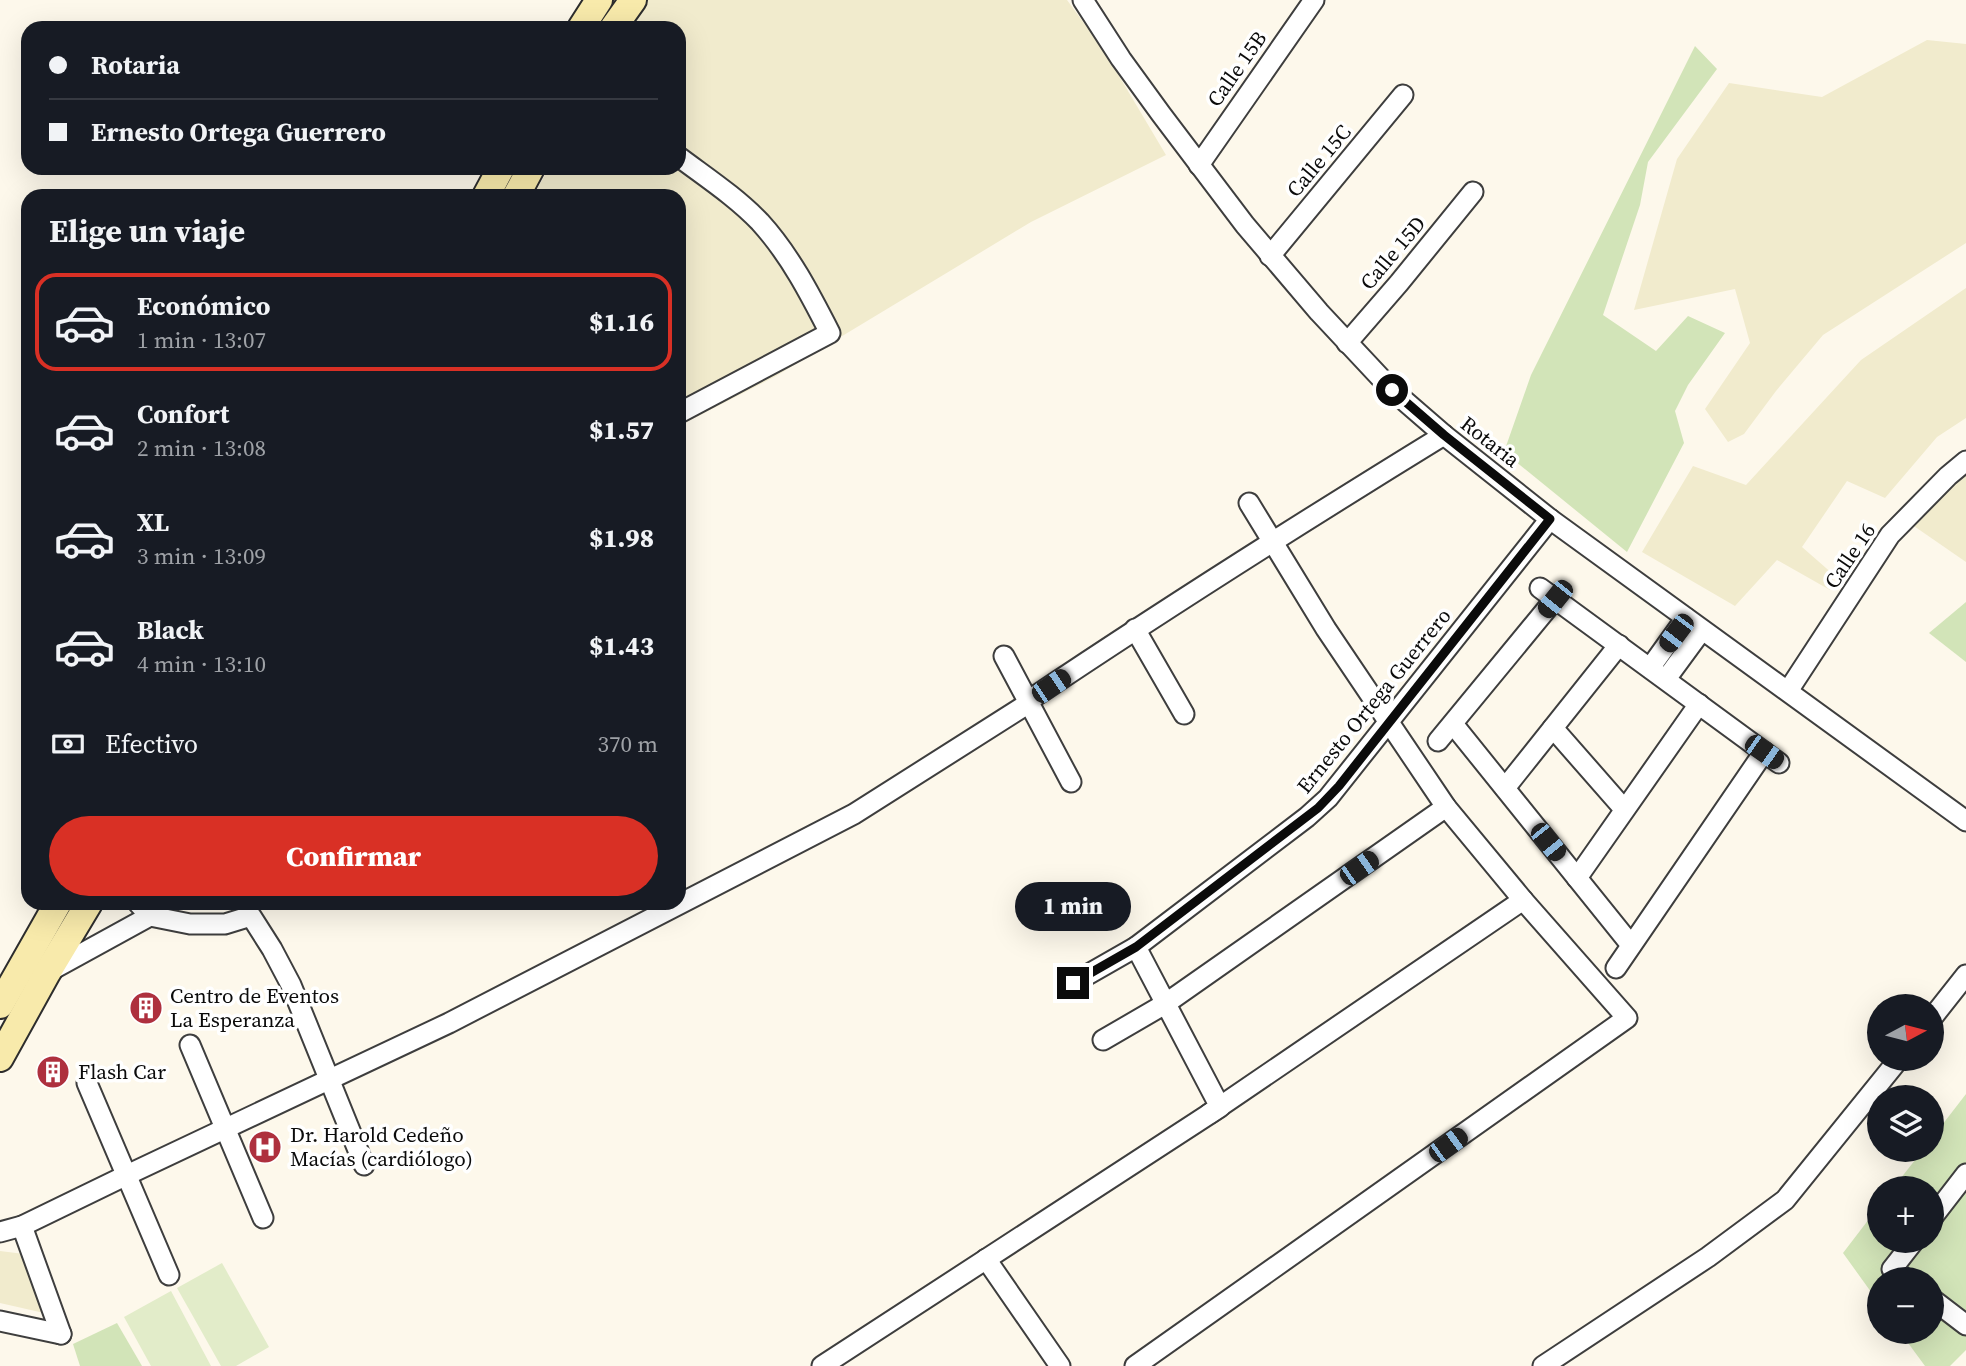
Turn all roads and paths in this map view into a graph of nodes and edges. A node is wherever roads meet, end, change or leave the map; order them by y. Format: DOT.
graph roads {
  1 [pos="599,0"];
  2 [pos="633,0"];
  3 [pos="1083,0"];
  4 [pos="1314,0"];
  5 [pos="586,21"];
  6 [pos="618,21"];
  7 [pos="1403,95"];
  8 [pos="686,162"];
  9 [pos="1199,165"];
  10 [pos="1473,191"];
  11 [pos="1270,256"];
  12 [pos="1346,343"];
  13 [pos="686,409"];
  14 [pos="1444,435"];
  15 [pos="1966,461"];
  16 [pos="1249,503"];
  17 [pos="1550,519"];
  18 [pos="1272,541"];
  19 [pos="1686,618"];
  20 [pos="1135,629"];
  21 [pos="1702,630"];
  22 [pos="1619,645"];
  23 [pos="1004,656"];
  24 [pos="1658,673"];
  25 [pos="1788,691"];
  26 [pos="1029,702"];
  27 [pos="1699,704"];
  28 [pos="1184,714"];
  29 [pos="1389,722"];
  30 [pos="1453,724"];
  31 [pos="1553,728"];
  32 [pos="1438,741"];
  33 [pos="1070,782"];
  34 [pos="1505,788"];
  35 [pos="1446,807"];
  36 [pos="1624,809"];
  37 [pos="1966,821"];
  38 [pos="1577,878"];
  39 [pos="1523,900"];
  40 [pos="686,901"];
  41 [pos="54,910"];
  42 [pos="80,910"];
  43 [pos="142,910"];
  44 [pos="148,910"];
  45 [pos="669,910"];
  46 [pos="1631,945"];
  47 [pos="1136,947"];
  48 [pos="1616,968"];
  49 [pos="47,973"];
  50 [pos="1966,975"];
  51 [pos="1073,983"];
  52 [pos="1944,1002"];
  53 [pos="1165,1004"];
  54 [pos="0,1005"];
  55 [pos="1103,1040"];
  56 [pos="190,1045"];
  57 [pos="0,1058"];
  58 [pos="1889,1071"];
  59 [pos="330,1080"];
  60 [pos="87,1083"];
  61 [pos="1220,1107"];
  62 [pos="225,1129"];
  63 [pos="364,1166"];
  64 [pos="1966,1174"];
  65 [pos="127,1175"];
  66 [pos="1944,1202"];
  67 [pos="263,1218"];
  68 [pos="22,1226"];
  69 [pos="0,1232"];
  70 [pos="1905,1253"];
  71 [pos="986,1259"];
  72 [pos="1894,1267"];
  73 [pos="169,1275"];
  74 [pos="1944,1308"];
  75 [pos="0,1321"];
  76 [pos="1966,1325"];
  77 [pos="822,1366"];
  78 [pos="1060,1366"];
  79 [pos="1135,1366"];
  80 [pos="1542,1366"];
  1 -- 5 [label="main road"];
  2 -- 6 [label="main road"];
  3 -- 9 [label="street, Rotaria"];
  4 -- 9 [label="street, Calle 15B"];
  7 -- 11 [label="street, Calle 15C"];
  8 -- 13 [label="street"];
  9 -- 11 [label="street, Rotaria"];
  10 -- 12 [label="street, Calle 15D"];
  11 -- 12 [label="street, Rotaria"];
  12 -- 14 [label="street, Rotaria"];
  14 -- 17 [label="street, Rotaria"];
  14 -- 18 [label="street"];
  15 -- 25 [label="street, Calle 16"];
  16 -- 18 [label="street"];
  17 -- 19 [label="street, Rotaria"];
  17 -- 29 [label="street, Ernesto Ortega Guerrero"];
  18 -- 20 [label="street"];
  18 -- 29 [label="street"];
  19 -- 21 [label="street, Rotaria"];
  19 -- 24 [label="street"];
  20 -- 26 [label="street"];
  20 -- 28 [label="street"];
  21 -- 24 [label="street"];
  21 -- 25 [label="street, Rotaria"];
  22 -- 24 [label="street"];
  22 -- 30 [label="street"];
  22 -- 31 [label="street"];
  23 -- 26 [label="street"];
  24 -- 27 [label="street"];
  25 -- 37 [label="street, Rotaria"];
  26 -- 33 [label="street"];
  26 -- 40 [label="street"];
  27 -- 36 [label="street"];
  27 -- 46 [label="street"];
  29 -- 35 [label="street"];
  29 -- 47 [label="street, Ernesto Ortega Guerrero"];
  30 -- 32 [label="street"];
  30 -- 34 [label="street"];
  31 -- 34 [label="street"];
  31 -- 36 [label="street"];
  34 -- 38 [label="street"];
  35 -- 39 [label="street"];
  35 -- 53 [label="street"];
  36 -- 38 [label="street"];
  38 -- 46 [label="street"];
  39 -- 61 [label="street"];
  39 -- 79 [label="street"];
  41 -- 54 [label="main road"];
  42 -- 49 [label="main road"];
  43 -- 49 [label="street"];
  44 -- 59 [label="street"];
  45 -- 59 [label="street"];
  46 -- 48 [label="street"];
  47 -- 51 [label="street, Ernesto Ortega Guerrero"];
  47 -- 53 [label="street"];
  49 -- 57 [label="main road"];
  50 -- 52 [label="street"];
  53 -- 55 [label="street"];
  53 -- 61 [label="street"];
  56 -- 62 [label="street"];
  58 -- 80 [label="street"];
  59 -- 62 [label="street"];
  59 -- 63 [label="street"];
  60 -- 65 [label="street"];
  61 -- 71 [label="street"];
  62 -- 65 [label="street"];
  62 -- 67 [label="street"];
  64 -- 66 [label="street"];
  65 -- 68 [label="street"];
  65 -- 73 [label="street"];
  68 -- 69 [label="street"];
  68 -- 75 [label="street"];
  70 -- 72 [label="street"];
  71 -- 77 [label="street"];
  71 -- 78 [label="street"];
  74 -- 76 [label="street"];
}
